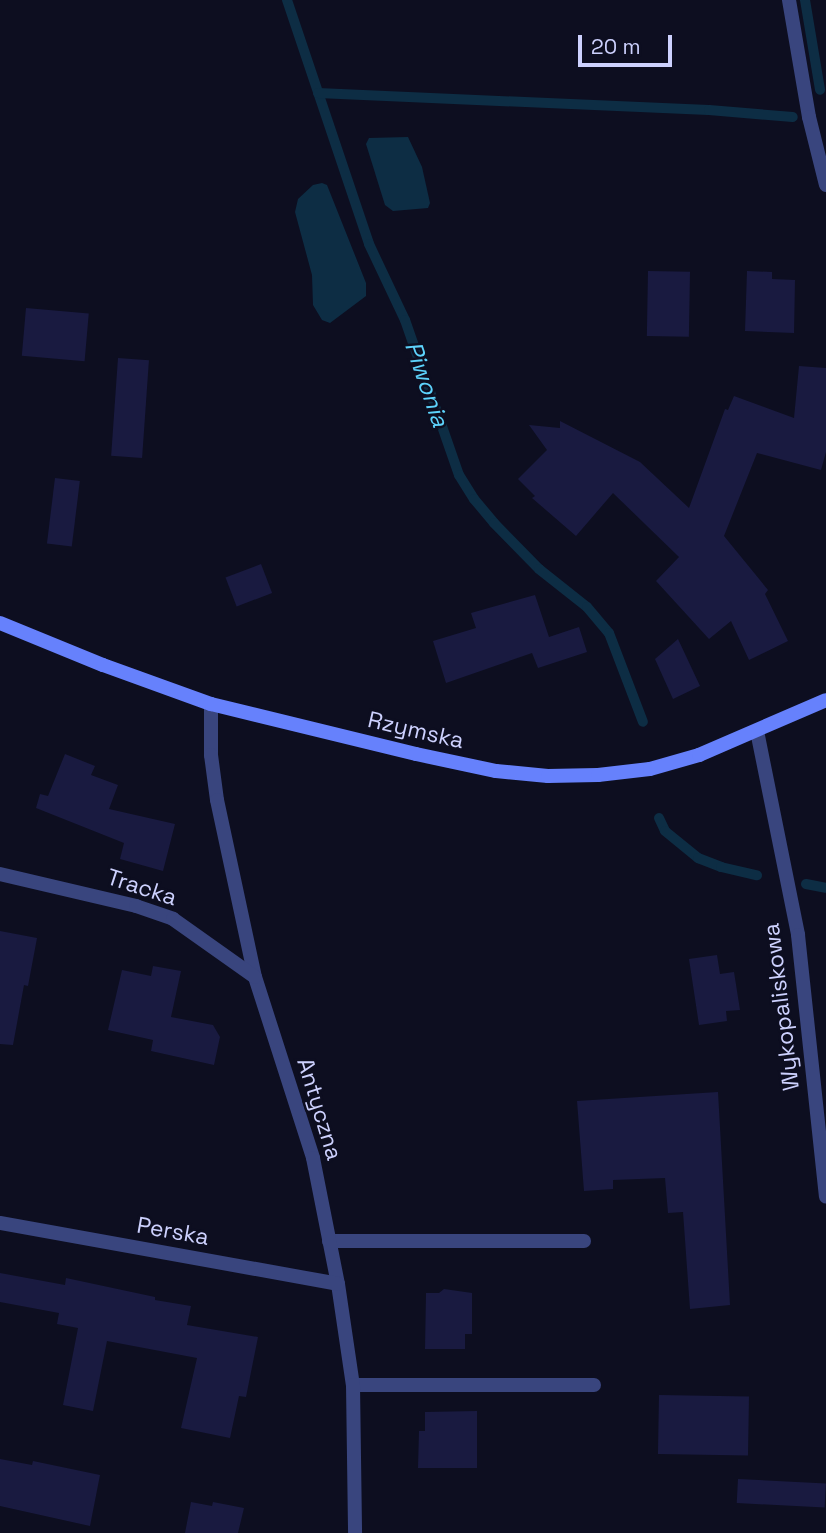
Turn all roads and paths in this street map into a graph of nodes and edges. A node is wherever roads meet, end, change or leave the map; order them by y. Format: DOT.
graph roads {
  1 [pos="789,0"];
  2 [pos="826,185"];
  3 [pos="0,623"];
  4 [pos="826,700"];
  5 [pos="211,704"];
  6 [pos="757,732"];
  7 [pos="0,874"];
  8 [pos="255,977"];
  9 [pos="826,1197"];
  10 [pos="0,1223"];
  11 [pos="329,1241"];
  12 [pos="584,1241"];
  13 [pos="338,1284"];
  14 [pos="353,1385"];
  15 [pos="594,1385"];
  16 [pos="355,1533"];
  1 -- 2 [label="street"];
  3 -- 5 [label="main road, Rzymska"];
  4 -- 6 [label="main road, Rzymska"];
  5 -- 6 [label="main road, Rzymska"];
  5 -- 8 [label="street, Antyczna"];
  6 -- 9 [label="street, Wykopaliskowa"];
  7 -- 8 [label="street, Tracka"];
  8 -- 11 [label="street, Antyczna"];
  10 -- 13 [label="street, Perska"];
  11 -- 12 [label="street"];
  11 -- 13 [label="street, Antyczna"];
  13 -- 14 [label="street, Antyczna"];
  14 -- 15 [label="street"];
  14 -- 16 [label="street, Antyczna"];
}
